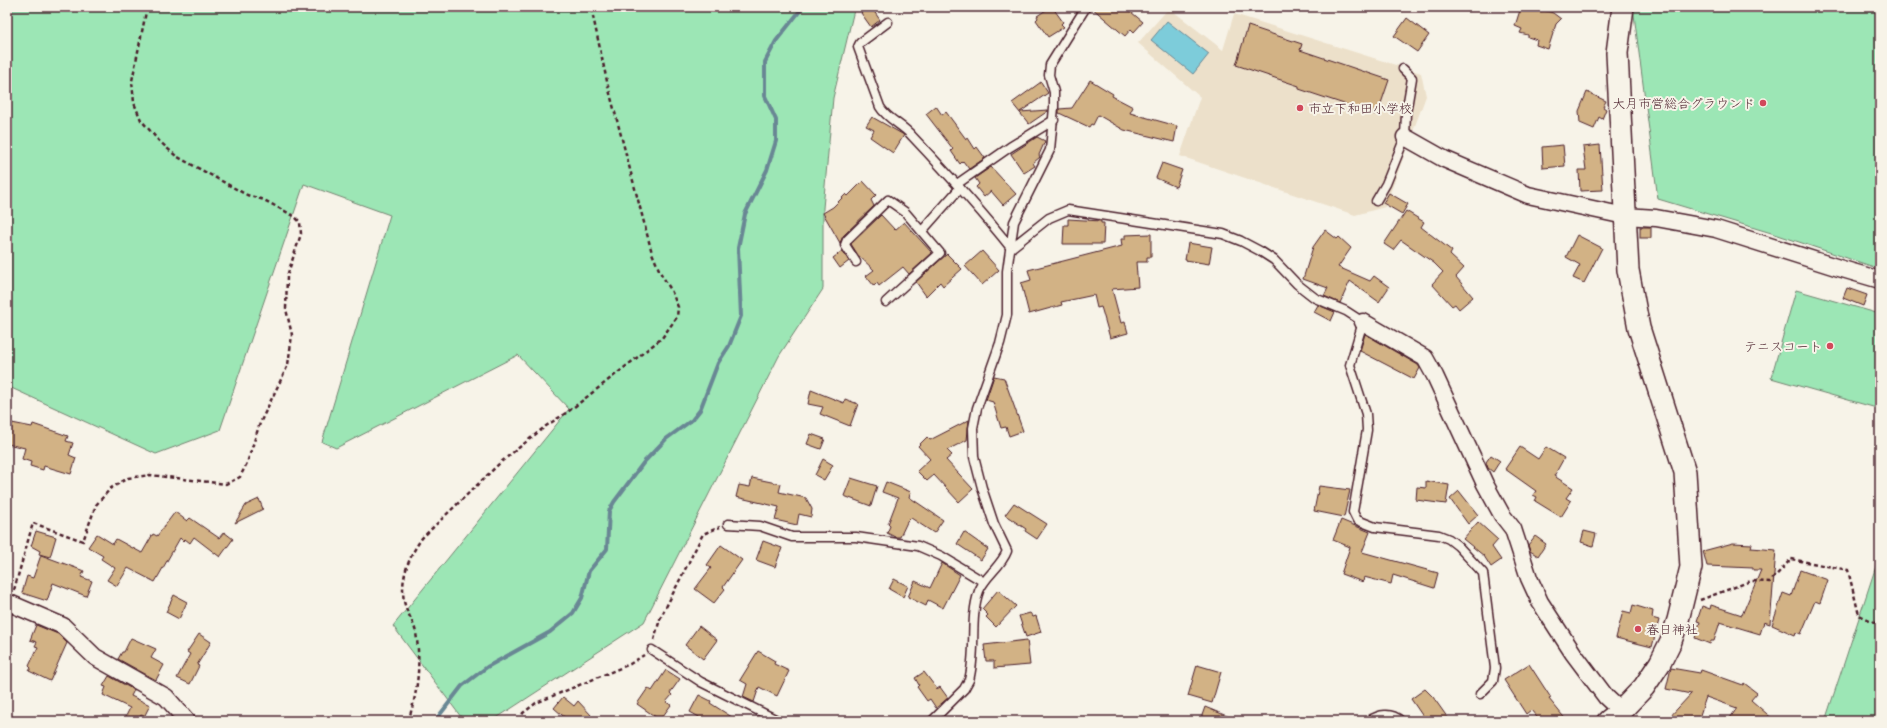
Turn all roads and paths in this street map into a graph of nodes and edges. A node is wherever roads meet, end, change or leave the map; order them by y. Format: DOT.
graph roads {
  1 [pos="147,7"];
  2 [pos="591,7"];
  3 [pos="1086,7"];
  4 [pos="1623,7"];
  5 [pos="888,22"];
  6 [pos="1402,69"];
  7 [pos="1054,120"];
  8 [pos="1405,137"];
  9 [pos="959,186"];
  10 [pos="1376,201"];
  11 [pos="1625,216"];
  12 [pos="922,231"];
  13 [pos="1011,248"];
  14 [pos="856,262"];
  15 [pos="1880,280"];
  16 [pos="886,302"];
  17 [pos="1364,322"];
  18 [pos="728,524"];
  19 [pos="984,582"];
  20 [pos="9,602"];
  21 [pos="1682,605"];
  22 [pos="1880,625"];
  23 [pos="652,650"];
  24 [pos="1480,694"];
  25 [pos="1614,716"];
  26 [pos="187,721"];
  27 [pos="408,721"];
  28 [pos="520,721"];
  29 [pos="778,721"];
  30 [pos="932,721"];
  31 [pos="1369,721"];
  32 [pos="1401,721"];
  1 -- 20 [label="path"];
  2 -- 27 [label="path"];
  3 -- 7 [label="lane"];
  4 -- 11 [label="street"];
  5 -- 9 [label="lane"];
  6 -- 8 [label="lane"];
  7 -- 9 [label="lane"];
  7 -- 13 [label="lane"];
  8 -- 10 [label="lane"];
  8 -- 11 [label="street"];
  9 -- 12 [label="lane"];
  9 -- 13 [label="lane"];
  11 -- 15 [label="street"];
  11 -- 21 [label="street"];
  12 -- 14 [label="lane"];
  12 -- 16 [label="lane"];
  13 -- 17 [label="lane"];
  13 -- 19 [label="lane"];
  17 -- 24 [label="lane"];
  17 -- 25 [label="street"];
  18 -- 19 [label="lane"];
  18 -- 23 [label="path"];
  19 -- 30 [label="lane"];
  20 -- 26 [label="street"];
  21 -- 22 [label="path"];
  21 -- 25 [label="street"];
  23 -- 28 [label="path"];
  23 -- 29 [label="lane"];
  31 -- 32 [label="lane"];
}
